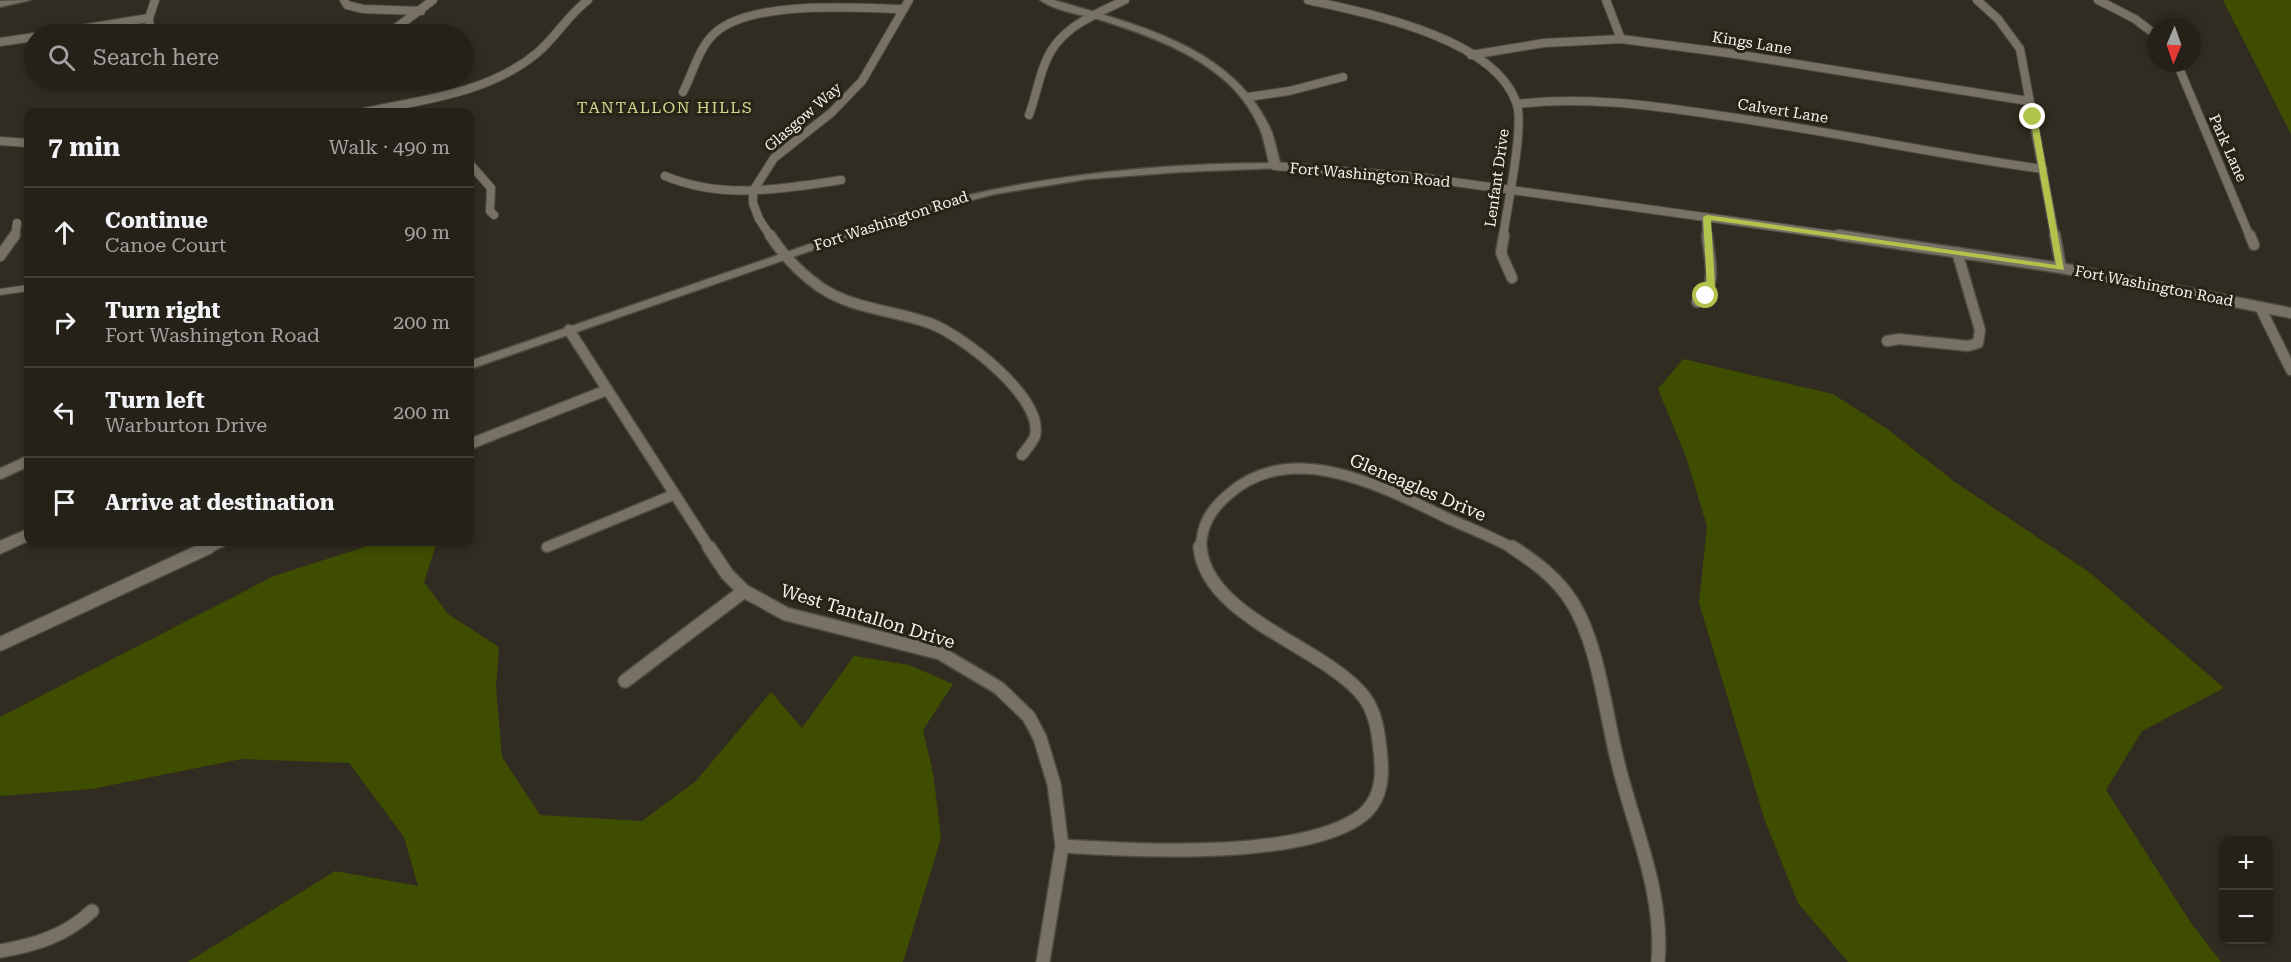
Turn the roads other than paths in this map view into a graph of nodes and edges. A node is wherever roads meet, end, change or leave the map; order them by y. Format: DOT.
graph roads {
  1 [pos="25,0"];
  2 [pos="155,0"];
  3 [pos="344,0"];
  4 [pos="433,0"];
  5 [pos="588,0"];
  6 [pos="909,0"];
  7 [pos="1045,0"];
  8 [pos="1125,0"];
  9 [pos="1308,0"];
  10 [pos="1606,0"];
  11 [pos="1977,0"];
  12 [pos="1990,0"];
  13 [pos="2098,0"];
  14 [pos="0,4"];
  15 [pos="904,9"];
  16 [pos="422,11"];
  17 [pos="1092,16"];
  18 [pos="149,18"];
  19 [pos="112,24"];
  20 [pos="149,24"];
  21 [pos="403,24"];
  22 [pos="2147,29"];
  23 [pos="24,38"];
  24 [pos="1621,39"];
  25 [pos="0,42"];
  26 [pos="1471,55"];
  27 [pos="2181,72"];
  28 [pos="1343,77"];
  29 [pos="474,85"];
  30 [pos="461,90"];
  31 [pos="683,92"];
  32 [pos="1248,97"];
  33 [pos="2028,101"];
  34 [pos="1517,104"];
  35 [pos="399,108"];
  36 [pos="1029,115"];
  37 [pos="0,141"];
  38 [pos="24,143"];
  39 [pos="1275,166"];
  40 [pos="474,169"];
  41 [pos="2043,169"];
  42 [pos="665,176"];
  43 [pos="841,180"];
  44 [pos="1508,190"];
  45 [pos="753,191"];
  46 [pos="494,215"];
  47 [pos="1707,217"];
  48 [pos="17,223"];
  49 [pos="2254,245"];
  50 [pos="1957,252"];
  51 [pos="0,256"];
  52 [pos="784,256"];
  53 [pos="2061,268"];
  54 [pos="1512,278"];
  55 [pos="24,289"];
  56 [pos="0,292"];
  57 [pos="1697,302"];
  58 [pos="2260,307"];
  59 [pos="2291,313"];
  60 [pos="569,330"];
  61 [pos="1887,341"];
  62 [pos="474,364"];
  63 [pos="2291,370"];
  64 [pos="607,390"];
  65 [pos="474,442"];
  66 [pos="1022,455"];
  67 [pos="24,463"];
  68 [pos="0,474"];
  69 [pos="673,495"];
  70 [pos="24,537"];
  71 [pos="212,546"];
  72 [pos="547,547"];
  73 [pos="0,548"];
  74 [pos="744,591"];
  75 [pos="0,644"];
  76 [pos="625,681"];
  77 [pos="1062,846"];
  78 [pos="92,911"];
  79 [pos="0,951"];
  80 [pos="1044,962"];
  81 [pos="1658,962"];
  1 -- 14 [label="main road"];
  2 -- 18 [label="street"];
  3 -- 16 [label="street"];
  4 -- 16 [label="street"];
  5 -- 29 [label="street"];
  6 -- 15 [label="street, Glasgow Way"];
  7 -- 17 [label="main road"];
  8 -- 17 [label="street"];
  9 -- 26 [label="street, Lenfant Drive"];
  10 -- 24 [label="street"];
  11 -- 12 [label="street"];
  11 -- 33 [label="street"];
  13 -- 22 [label="street"];
  15 -- 31 [label="street"];
  15 -- 45 [label="street, Glasgow Way"];
  16 -- 21 [label="street"];
  17 -- 32 [label="main road"];
  17 -- 36 [label="street"];
  18 -- 19 [label="street"];
  18 -- 20 [label="street"];
  23 -- 25 [label="street"];
  24 -- 26 [label="street, Kings Lane"];
  24 -- 33 [label="street, Kings Lane"];
  26 -- 34 [label="street, Lenfant Drive"];
  27 -- 49 [label="street, Park Lane"];
  28 -- 32 [label="street"];
  30 -- 35 [label="street"];
  32 -- 39 [label="main road"];
  33 -- 41 [label="street"];
  34 -- 41 [label="street, Calvert Lane"];
  34 -- 44 [label="street, Lenfant Drive"];
  37 -- 38 [label="street"];
  39 -- 44 [label="street, Fort Washington Road"];
  39 -- 52 [label="main road, Fort Washington Road"];
  40 -- 46 [label="street"];
  41 -- 53 [label="street"];
  42 -- 45 [label="street"];
  43 -- 45 [label="street"];
  44 -- 47 [label="street, Fort Washington Road"];
  44 -- 54 [label="street, Lenfant Drive"];
  45 -- 52 [label="street"];
  47 -- 50 [label="street, Fort Washington Road"];
  47 -- 57 [label="street"];
  48 -- 51 [label="street"];
  50 -- 53 [label="street, Fort Washington Road"];
  50 -- 61 [label="street"];
  52 -- 60 [label="main road, Fort Washington Road"];
  52 -- 66 [label="street"];
  53 -- 58 [label="street, Fort Washington Road"];
  55 -- 56 [label="street"];
  58 -- 59 [label="street, Fort Washington Road"];
  58 -- 63 [label="street"];
  60 -- 62 [label="main road, Fort Washington Road"];
  60 -- 64 [label="street, West Tantallon Drive"];
  64 -- 65 [label="street"];
  64 -- 69 [label="street, West Tantallon Drive"];
  67 -- 68 [label="street"];
  69 -- 72 [label="street"];
  69 -- 74 [label="street, West Tantallon Drive"];
  70 -- 73 [label="main road"];
  71 -- 75 [label="street"];
  74 -- 76 [label="street"];
  74 -- 77 [label="street, West Tantallon Drive"];
  77 -- 80 [label="street, West Tantallon Drive"];
  77 -- 81 [label="street, Gleneagles Drive"];
  78 -- 79 [label="street"];
}
